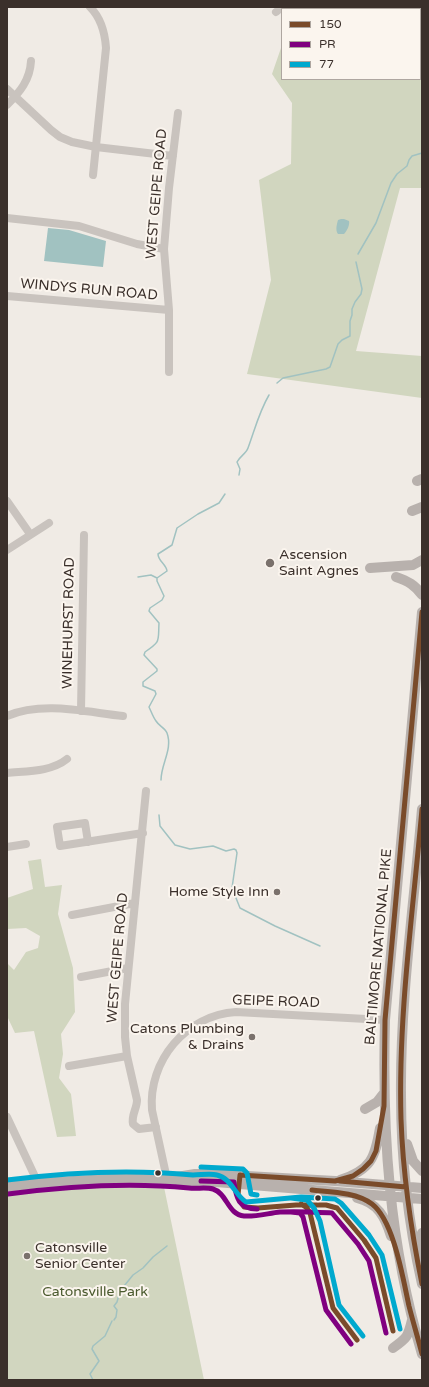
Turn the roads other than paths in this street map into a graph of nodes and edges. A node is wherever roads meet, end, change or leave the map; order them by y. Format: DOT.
graph roads {
  1 [pos="95,8"];
  2 [pos="31,61"];
  3 [pos="7,89"];
  4 [pos="15,97"];
  5 [pos="7,105"];
  6 [pos="178,113"];
  7 [pos="96,147"];
  8 [pos="173,156"];
  9 [pos="93,175"];
  10 [pos="7,218"];
  11 [pos="164,249"];
  12 [pos="7,296"];
  13 [pos="169,310"];
  14 [pos="169,372"];
  15 [pos="422,479"];
  16 [pos="422,483"];
  17 [pos="7,501"];
  18 [pos="422,507"];
  19 [pos="412,511"];
  20 [pos="50,523"];
  21 [pos="30,534"];
  22 [pos="84,535"];
  23 [pos="7,550"];
  24 [pos="422,560"];
  25 [pos="370,568"];
  26 [pos="396,577"];
  27 [pos="422,595"];
  28 [pos="422,612"];
  29 [pos="81,711"];
  30 [pos="7,716"];
  31 [pos="123,716"];
  32 [pos="67,759"];
  33 [pos="7,773"];
  34 [pos="146,792"];
  35 [pos="422,809"];
  36 [pos="143,833"];
  37 [pos="88,842"];
  38 [pos="26,844"];
  39 [pos="7,847"];
  40 [pos="135,903"];
  41 [pos="72,915"];
  42 [pos="128,968"];
  43 [pos="81,977"];
  44 [pos="386,1020"];
  45 [pos="127,1056"];
  46 [pos="69,1066"];
  47 [pos="384,1093"];
  48 [pos="384,1106"];
  49 [pos="366,1109"];
  50 [pos="7,1117"];
  51 [pos="401,1118"];
  52 [pos="156,1127"];
  53 [pos="422,1171"];
  54 [pos="167,1179"];
  55 [pos="335,1181"];
  56 [pos="38,1183"];
  57 [pos="390,1186"];
  58 [pos="7,1187"];
  59 [pos="406,1187"];
  60 [pos="422,1188"];
  61 [pos="328,1192"];
  62 [pos="390,1196"];
  63 [pos="407,1198"];
  64 [pos="422,1199"];
  65 [pos="422,1233"];
  66 [pos="422,1256"];
  67 [pos="401,1267"];
  68 [pos="422,1284"];
  69 [pos="412,1318"];
  70 [pos="420,1344"];
  71 [pos="393,1348"];
  72 [pos="422,1354"];
  1 -- 7 [label="street"];
  2 -- 4 [label="street"];
  3 -- 4 [label="street"];
  4 -- 5 [label="street"];
  4 -- 7 [label="street"];
  6 -- 8 [label="street, WEST GEIPE ROAD"];
  7 -- 8 [label="street"];
  7 -- 9 [label="street"];
  8 -- 11 [label="street, WEST GEIPE ROAD"];
  10 -- 11 [label="street"];
  11 -- 13 [label="street, WEST GEIPE ROAD"];
  12 -- 13 [label="street, WINDYS RUN ROAD"];
  13 -- 14 [label="street, WEST GEIPE ROAD"];
  15 -- 16 [label="main road"];
  17 -- 21 [label="street"];
  18 -- 19 [label="main road"];
  20 -- 21 [label="street"];
  21 -- 23 [label="street"];
  22 -- 29 [label="street, WINEHURST ROAD"];
  24 -- 25 [label="main road"];
  26 -- 27 [label="main road"];
  28 -- 44 [label="main road, BALTIMORE NATIONAL PIKE"];
  29 -- 30 [label="street"];
  29 -- 31 [label="street"];
  32 -- 33 [label="street"];
  34 -- 36 [label="street, WEST GEIPE ROAD"];
  35 -- 51 [label="main road"];
  36 -- 37 [label="street"];
  36 -- 40 [label="street, WEST GEIPE ROAD"];
  38 -- 39 [label="street"];
  40 -- 41 [label="street"];
  40 -- 42 [label="street, WEST GEIPE ROAD"];
  42 -- 43 [label="street"];
  42 -- 45 [label="street, WEST GEIPE ROAD"];
  44 -- 47 [label="main road, BALTIMORE NATIONAL PIKE"];
  44 -- 52 [label="street, GEIPE ROAD"];
  45 -- 46 [label="street"];
  45 -- 52 [label="street, WEST GEIPE ROAD"];
  47 -- 48 [label="main road, BALTIMORE NATIONAL PIKE"];
  47 -- 49 [label="main road"];
  48 -- 55 [label="main road"];
  48 -- 57 [label="main road, BALTIMORE NATIONAL PIKE"];
  50 -- 56 [label="street"];
  51 -- 53 [label="main road"];
  51 -- 59 [label="main road"];
  52 -- 54 [label="street, GEIPE ROAD"];
  54 -- 55 [label="main road"];
  54 -- 56 [label="main road"];
  54 -- 61 [label="main road"];
  55 -- 57 [label="main road"];
  56 -- 58 [label="main road"];
  57 -- 59 [label="main road"];
  57 -- 62 [label="main road, BALTIMORE NATIONAL PIKE"];
  59 -- 60 [label="main road"];
  59 -- 63 [label="main road"];
  61 -- 62 [label="main road"];
  61 -- 67 [label="main road"];
  62 -- 63 [label="main road"];
  62 -- 67 [label="main road, BALTIMORE NATIONAL PIKE"];
  63 -- 64 [label="main road"];
  63 -- 68 [label="main road"];
  65 -- 66 [label="main road"];
  67 -- 69 [label="main road, BALTIMORE NATIONAL PIKE"];
  69 -- 70 [label="main road, BALTIMORE NATIONAL PIKE"];
  69 -- 71 [label="main road"];
  70 -- 72 [label="main road, BALTIMORE NATIONAL PIKE"];
}
